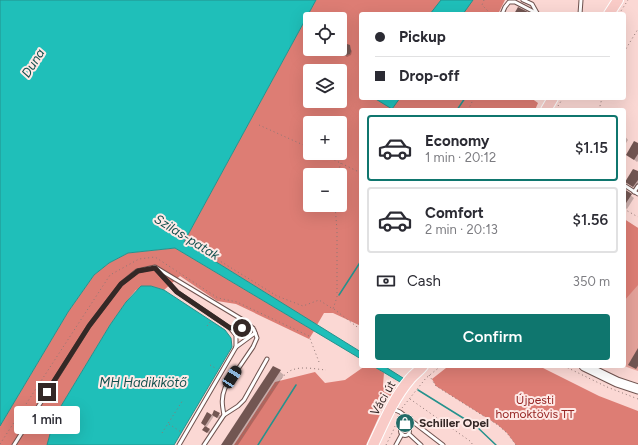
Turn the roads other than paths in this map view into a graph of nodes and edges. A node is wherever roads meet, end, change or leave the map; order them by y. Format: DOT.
graph roads {
  1 [pos="524,0"];
  2 [pos="581,0"];
  3 [pos="618,0"];
  4 [pos="510,1"];
  5 [pos="503,12"];
  6 [pos="533,12"];
  7 [pos="536,12"];
  8 [pos="580,12"];
  9 [pos="610,12"];
  10 [pos="626,186"];
  11 [pos="638,186"];
  12 [pos="634,192"];
  13 [pos="638,194"];
  14 [pos="155,268"];
  15 [pos="230,328"];
  16 [pos="252,328"];
  17 [pos="255,332"];
  18 [pos="236,347"];
  19 [pos="267,359"];
  20 [pos="588,368"];
  21 [pos="425,369"];
  22 [pos="638,389"];
  23 [pos="390,408"];
  24 [pos="224,415"];
  25 [pos="402,434"];
  26 [pos="409,434"];
  27 [pos="14,445"];
  28 [pos="179,445"];
  29 [pos="204,445"];
  30 [pos="373,445"];
  31 [pos="396,445"];
  32 [pos="421,445"];
  33 [pos="443,445"];
  1 -- 7 [label="lane"];
  2 -- 8 [label="lane"];
  3 -- 9 [label="main road"];
  4 -- 5 [label="lane"];
  4 -- 6 [label="lane"];
  10 -- 12 [label="lane"];
  11 -- 12 [label="lane"];
  12 -- 13 [label="lane"];
  14 -- 15 [label="lane"];
  14 -- 16 [label="lane"];
  14 -- 27 [label="lane"];
  15 -- 16 [label="lane"];
  15 -- 18 [label="lane"];
  16 -- 17 [label="lane"];
  17 -- 18 [label="lane"];
  17 -- 24 [label="lane"];
  18 -- 28 [label="lane"];
  19 -- 24 [label="lane"];
  20 -- 22 [label="main road"];
  21 -- 23 [label="main road, Váci út"];
  23 -- 30 [label="main road, Váci út"];
  23 -- 33 [label="lane"];
  24 -- 29 [label="lane"];
  25 -- 26 [label="lane"];
  25 -- 26 [label="lane"];
  25 -- 31 [label="lane"];
  26 -- 32 [label="lane"];
}
